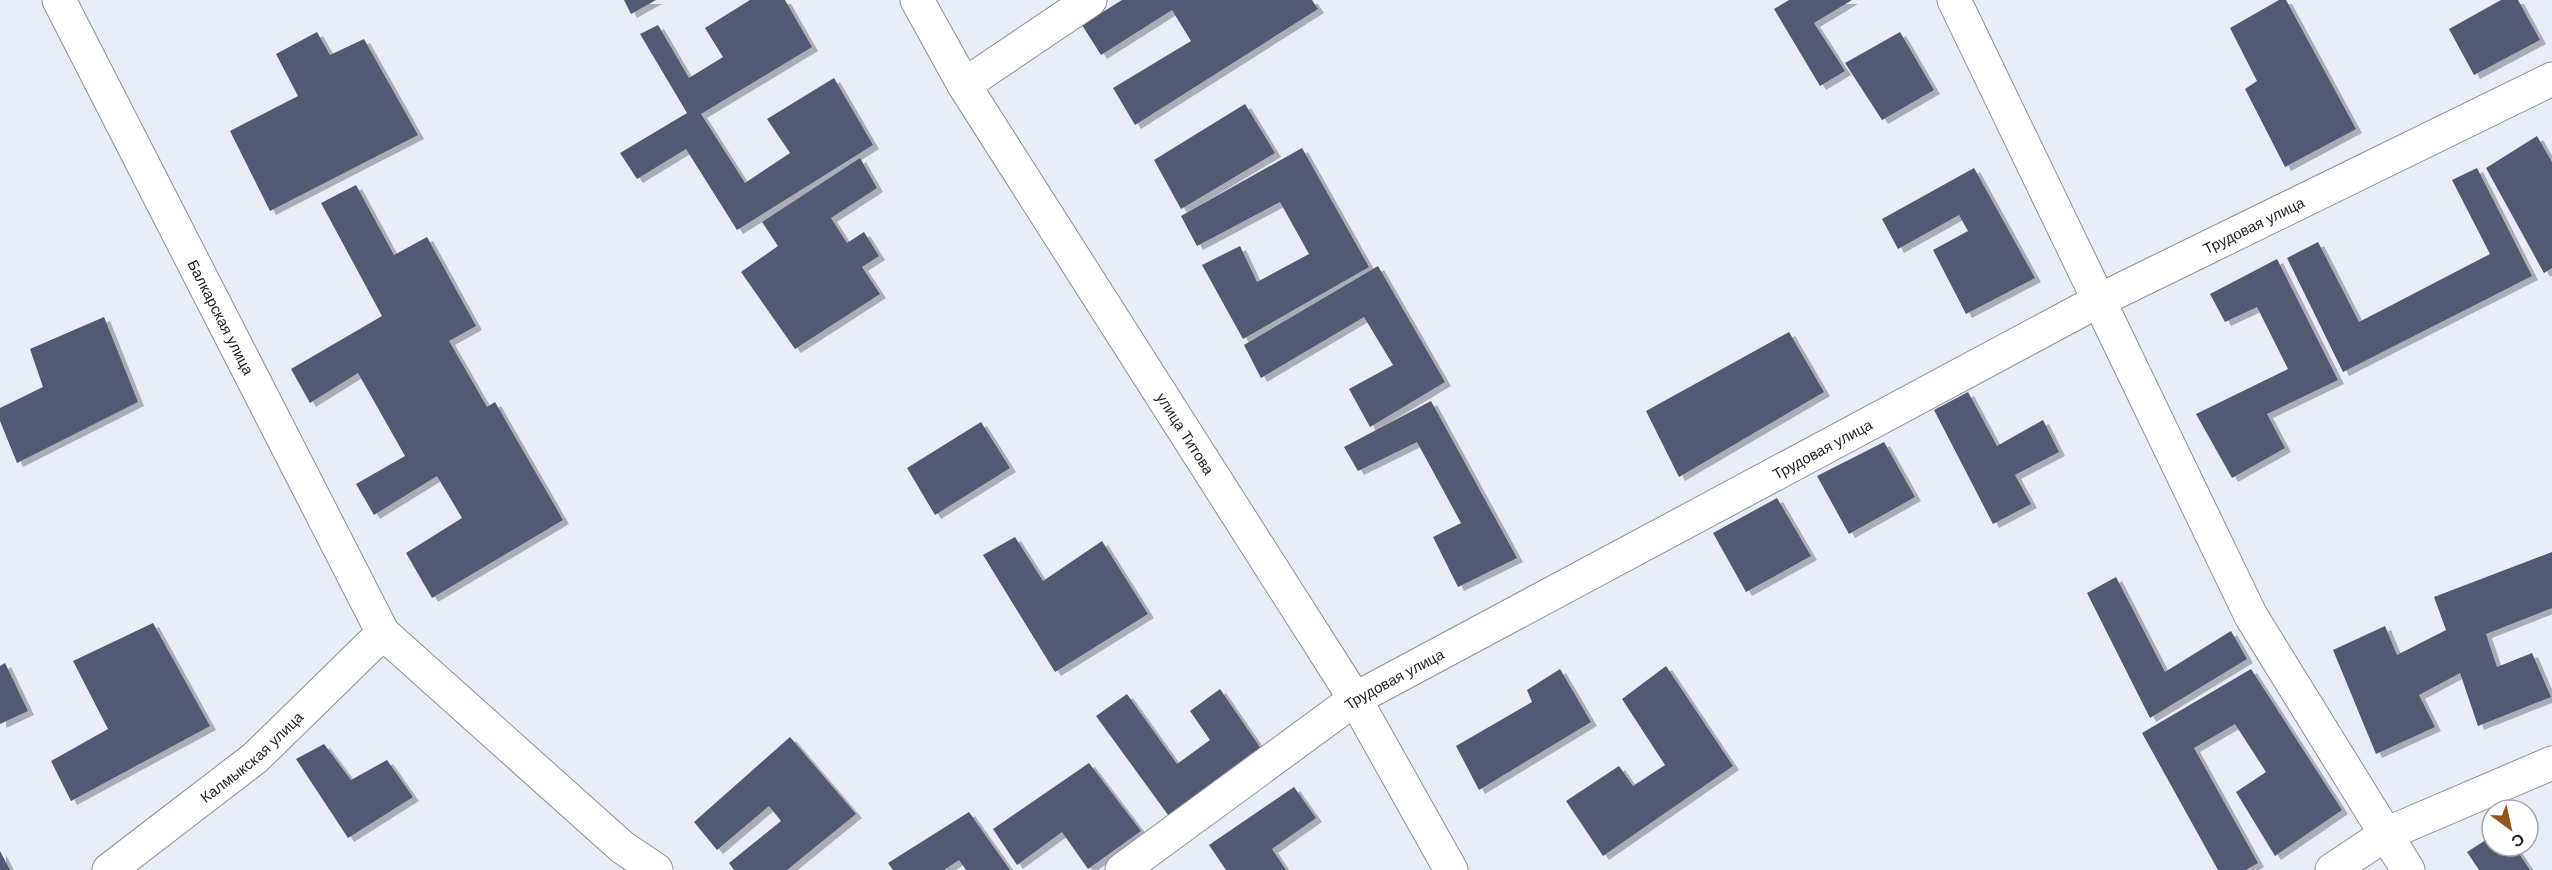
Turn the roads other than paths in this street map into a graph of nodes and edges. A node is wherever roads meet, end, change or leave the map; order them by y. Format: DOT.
graph roads {
  1 [pos="59,0"];
  2 [pos="917,0"];
  3 [pos="1090,0"];
  4 [pos="1954,0"];
  5 [pos="2552,79"];
  6 [pos="964,85"];
  7 [pos="2098,301"];
  8 [pos="383,633"];
  9 [pos="1355,699"];
  10 [pos="2552,763"];
  11 [pos="2386,834"];
  12 [pos="109,870"];
  13 [pos="656,870"];
  14 [pos="1122,870"];
  15 [pos="1451,870"];
  16 [pos="2332,870"];
  17 [pos="2408,870"];
  1 -- 8 [label="street, Балкарская улица"];
  2 -- 6 [label="street, улица Титова"];
  3 -- 6 [label="street"];
  4 -- 7 [label="street"];
  5 -- 7 [label="street, Трудовая улица"];
  6 -- 9 [label="street, улица Титова"];
  7 -- 9 [label="street, Трудовая улица"];
  7 -- 11 [label="street"];
  8 -- 12 [label="street, Калмыкская улица"];
  8 -- 13 [label="street"];
  9 -- 14 [label="street, Трудовая улица"];
  9 -- 15 [label="street, улица Титова"];
  10 -- 11 [label="street"];
  11 -- 16 [label="street"];
  11 -- 17 [label="street"];
}
